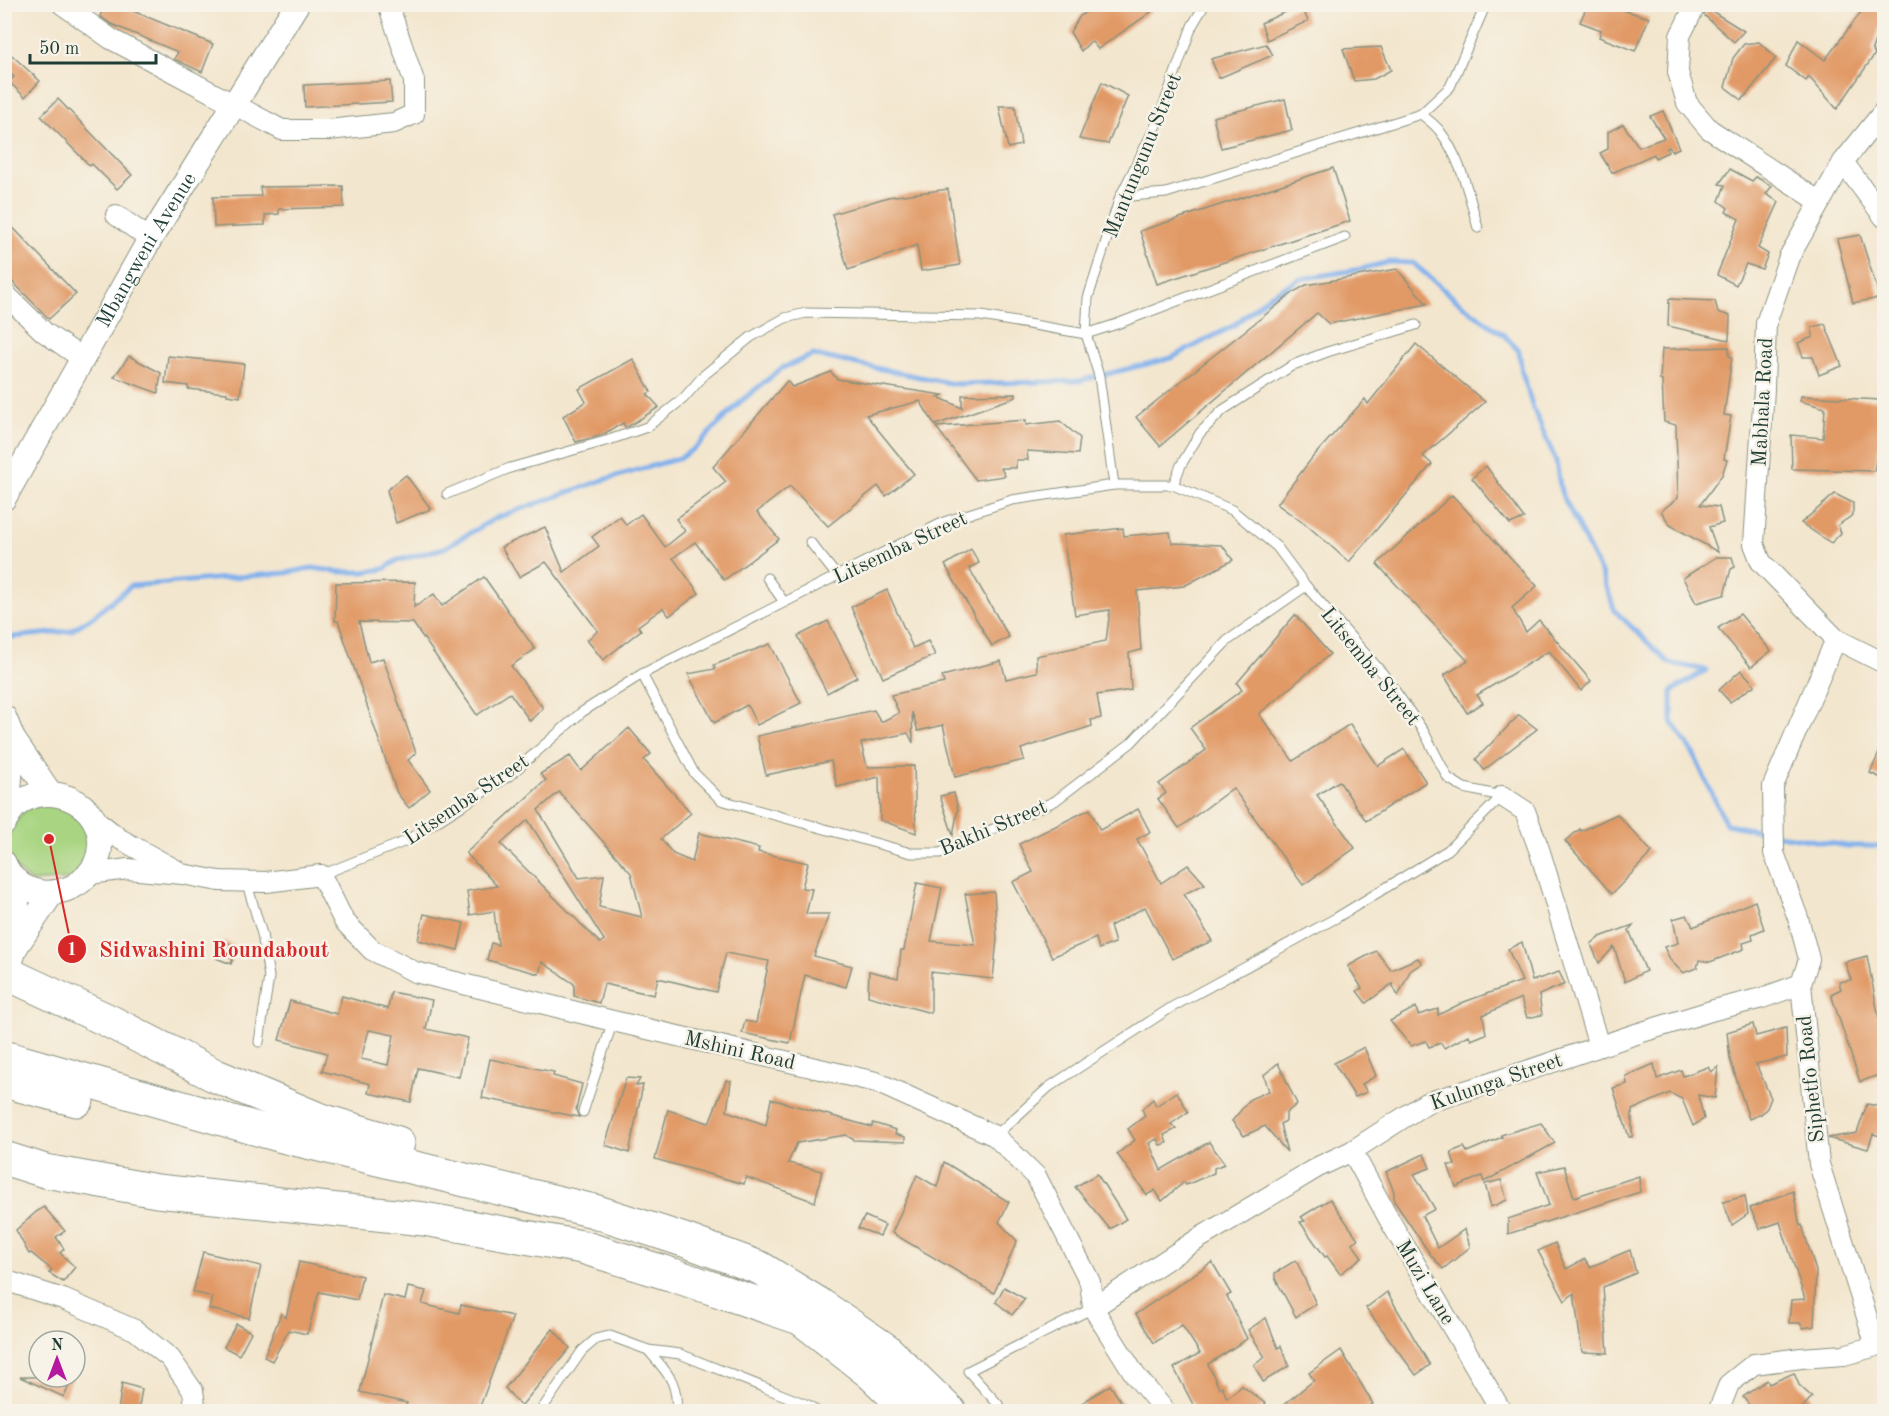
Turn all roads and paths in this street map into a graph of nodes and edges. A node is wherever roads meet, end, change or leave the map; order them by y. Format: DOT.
graph roads {
  1 [pos="62,4"];
  2 [pos="297,4"];
  3 [pos="388,4"];
  4 [pos="1205,4"];
  5 [pos="1486,4"];
  6 [pos="1696,4"];
  7 [pos="235,105"];
  8 [pos="1884,111"];
  9 [pos="1421,114"];
  10 [pos="1843,162"];
  11 [pos="1120,197"];
  12 [pos="1821,202"];
  13 [pos="116,216"];
  14 [pos="1884,217"];
  15 [pos="1478,228"];
  16 [pos="1345,237"];
  17 [pos="150,239"];
  18 [pos="4,294"];
  19 [pos="1416,325"];
  20 [pos="1086,333"];
  21 [pos="83,359"];
  22 [pos="1114,485"];
  23 [pos="1173,485"];
  24 [pos="447,494"];
  25 [pos="4,498"];
  26 [pos="810,542"];
  27 [pos="837,576"];
  28 [pos="767,578"];
  29 [pos="1306,586"];
  30 [pos="784,602"];
  31 [pos="1836,639"];
  32 [pos="1884,663"];
  33 [pos="642,674"];
  34 [pos="9,728"];
  35 [pos="50,793"];
  36 [pos="1502,796"];
  37 [pos="92,817"];
  38 [pos="6,820"];
  39 [pos="8,871"];
  40 [pos="90,874"];
  41 [pos="182,874"];
  42 [pos="321,875"];
  43 [pos="246,881"];
  44 [pos="52,893"];
  45 [pos="8,969"];
  46 [pos="1801,984"];
  47 [pos="613,1021"];
  48 [pos="259,1042"];
  49 [pos="1599,1046"];
  50 [pos="4,1057"];
  51 [pos="4,1082"];
  52 [pos="583,1112"];
  53 [pos="996,1136"];
  54 [pos="1352,1151"];
  55 [pos="4,1158"];
  56 [pos="760,1268"];
  57 [pos="4,1280"];
  58 [pos="1093,1308"];
  59 [pos="803,1319"];
  60 [pos="648,1350"];
  61 [pos="1880,1350"];
  62 [pos="196,1412"];
  63 [pos="540,1412"];
  64 [pos="676,1412"];
  65 [pos="818,1412"];
  66 [pos="912,1412"];
  67 [pos="950,1412"];
  68 [pos="1005,1412"];
  69 [pos="1166,1412"];
  70 [pos="1502,1412"];
  71 [pos="1718,1412"];
  1 -- 7 [label="street"];
  2 -- 7 [label="street, Mbangweni Avenue"];
  3 -- 7 [label="street"];
  4 -- 11 [label="lane, Mantungunu Street"];
  5 -- 9 [label="lane"];
  6 -- 12 [label="street"];
  7 -- 17 [label="street, Mbangweni Avenue"];
  8 -- 10 [label="street, Mabhala Road"];
  9 -- 11 [label="lane"];
  9 -- 15 [label="lane"];
  10 -- 12 [label="street, Mabhala Road"];
  10 -- 14 [label="street"];
  11 -- 20 [label="lane, Mantungunu Street"];
  12 -- 31 [label="street, Mabhala Road"];
  13 -- 17 [label="street"];
  16 -- 20 [label="lane"];
  17 -- 21 [label="street, Mbangweni Avenue"];
  18 -- 21 [label="street"];
  19 -- 23 [label="lane"];
  20 -- 22 [label="lane, Mantungunu Street"];
  20 -- 24 [label="lane"];
  21 -- 25 [label="street, Mbangweni Avenue"];
  22 -- 23 [label="lane, Litsemba Street"];
  22 -- 27 [label="lane, Litsemba Street"];
  23 -- 29 [label="lane, Litsemba Street"];
  26 -- 27 [label="lane"];
  27 -- 30 [label="lane, Litsemba Street"];
  28 -- 30 [label="lane"];
  29 -- 33 [label="lane, Bakhi Street"];
  29 -- 36 [label="lane, Litsemba Street"];
  30 -- 33 [label="lane, Litsemba Street"];
  31 -- 32 [label="street, Mabhala Road"];
  31 -- 46 [label="street, Siphetfo Road"];
  33 -- 42 [label="lane, Litsemba Street"];
  34 -- 35 [label="street"];
  34 -- 38 [label="street"];
  35 -- 37 [label="street"];
  35 -- 38 [label="street"];
  36 -- 49 [label="street, Litsemba Street"];
  36 -- 53 [label="lane"];
  37 -- 40 [label="street"];
  37 -- 41 [label="street, Litsemba Street"];
  39 -- 44 [label="street"];
  39 -- 45 [label="street"];
  40 -- 41 [label="street, Litsemba Street"];
  40 -- 44 [label="street"];
  41 -- 43 [label="street, Litsemba Street"];
  42 -- 43 [label="street, Litsemba Street"];
  42 -- 47 [label="street, Mshini Road"];
  43 -- 48 [label="lane"];
  44 -- 45 [label="street"];
  45 -- 56 [label="highway"];
  46 -- 49 [label="street, Kulunga Street"];
  46 -- 61 [label="street, Siphetfo Road"];
  47 -- 52 [label="lane"];
  47 -- 53 [label="street, Mshini Road"];
  49 -- 54 [label="street, Kulunga Street"];
  50 -- 56 [label="highway"];
  51 -- 59 [label="highway"];
  53 -- 58 [label="street, Mshini Road"];
  54 -- 58 [label="street, Kulunga Street"];
  54 -- 70 [label="street, Muzi Lane"];
  55 -- 59 [label="highway"];
  56 -- 67 [label="highway"];
  57 -- 62 [label="street"];
  58 -- 68 [label="lane"];
  58 -- 69 [label="street"];
  59 -- 66 [label="highway"];
  60 -- 63 [label="lane"];
  60 -- 64 [label="lane"];
  60 -- 65 [label="lane"];
  61 -- 71 [label="street, Siphetfo Road"];
}
